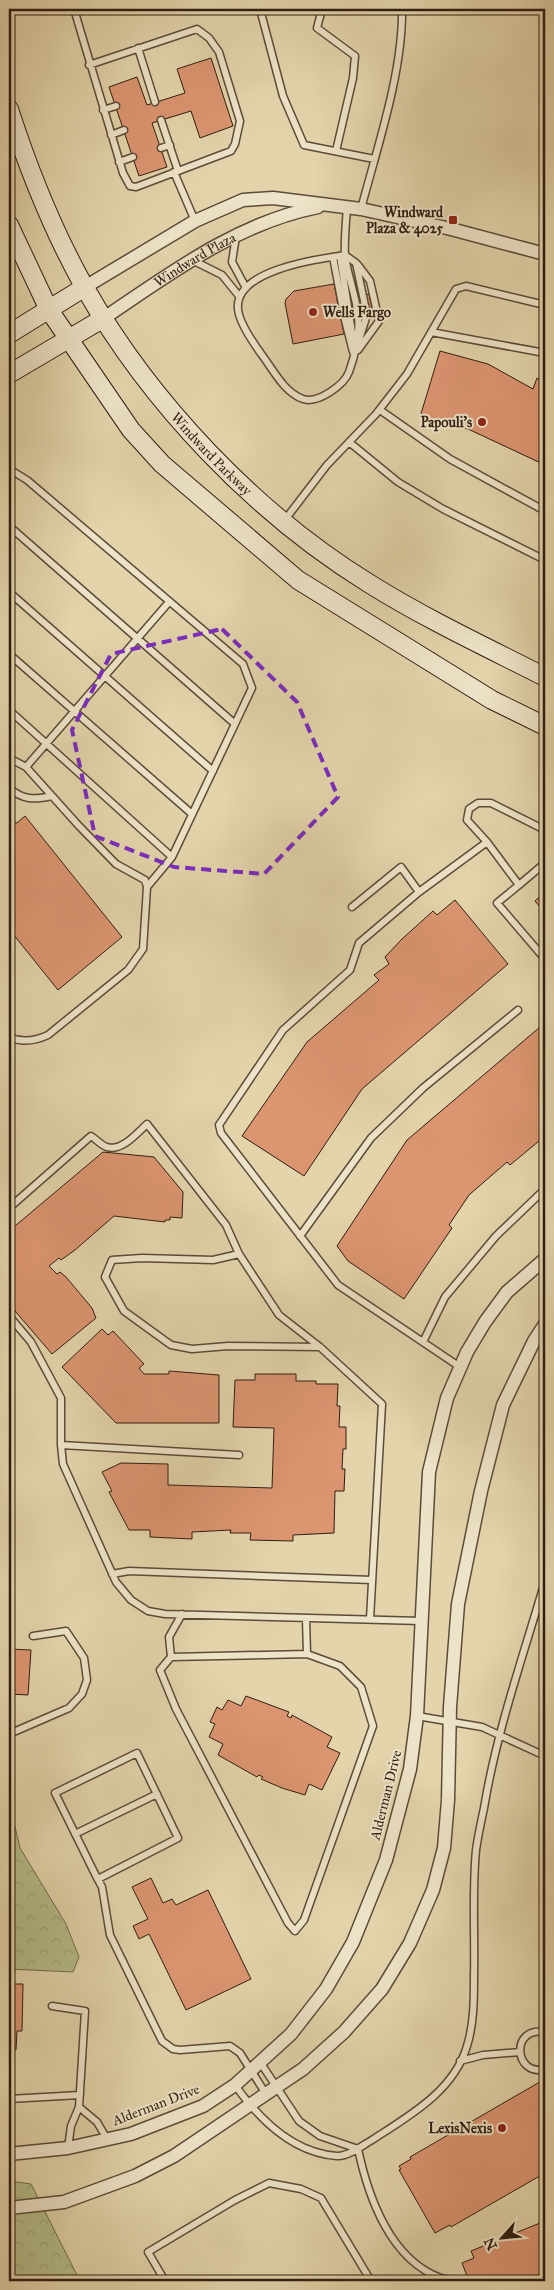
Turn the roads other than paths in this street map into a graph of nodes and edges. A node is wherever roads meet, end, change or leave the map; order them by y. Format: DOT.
graph roads {
  1 [pos="15,9"];
  2 [pos="74,9"];
  3 [pos="260,9"];
  4 [pos="322,9"];
  5 [pos="402,9"];
  6 [pos="9,14"];
  7 [pos="138,48"];
  8 [pos="89,64"];
  9 [pos="152,94"];
  10 [pos="144,96"];
  11 [pos="155,102"];
  12 [pos="116,106"];
  13 [pos="9,109"];
  14 [pos="103,110"];
  15 [pos="161,120"];
  16 [pos="124,130"];
  17 [pos="111,135"];
  18 [pos="170,145"];
  19 [pos="161,148"];
  20 [pos="336,152"];
  21 [pos="133,157"];
  22 [pos="374,159"];
  23 [pos="119,162"];
  24 [pos="176,172"];
  25 [pos="330,205"];
  26 [pos="347,207"];
  27 [pos="361,209"];
  28 [pos="195,221"];
  29 [pos="9,225"];
  30 [pos="236,236"];
  31 [pos="545,254"];
  32 [pos="339,256"];
  33 [pos="191,260"];
  34 [pos="356,263"];
  35 [pos="85,288"];
  36 [pos="246,288"];
  37 [pos="239,296"];
  38 [pos="545,305"];
  39 [pos="49,310"];
  40 [pos="104,318"];
  41 [pos="431,332"];
  42 [pos="9,334"];
  43 [pos="69,340"];
  44 [pos="545,353"];
  45 [pos="354,355"];
  46 [pos="9,374"];
  47 [pos="380,410"];
  48 [pos="349,442"];
  49 [pos="9,469"];
  50 [pos="545,511"];
  51 [pos="283,522"];
  52 [pos="9,526"];
  53 [pos="545,560"];
  54 [pos="9,592"];
  55 [pos="170,602"];
  56 [pos="138,638"];
  57 [pos="9,654"];
  58 [pos="106,675"];
  59 [pos="545,677"];
  60 [pos="9,710"];
  61 [pos="74,711"];
  62 [pos="235,724"];
  63 [pos="545,726"];
  64 [pos="47,743"];
  65 [pos="9,758"];
  66 [pos="26,767"];
  67 [pos="213,771"];
  68 [pos="9,788"];
  69 [pos="52,796"];
  70 [pos="192,814"];
  71 [pos="545,830"];
  72 [pos="487,842"];
  73 [pos="172,857"];
  74 [pos="545,863"];
  75 [pos="519,885"];
  76 [pos="147,887"];
  77 [pos="419,892"];
  78 [pos="352,907"];
  79 [pos="545,959"];
  80 [pos="518,1010"];
  81 [pos="9,1037"];
  82 [pos="545,1189"];
  83 [pos="9,1208"];
  84 [pos="300,1236"];
  85 [pos="240,1254"];
  86 [pos="545,1259"];
  87 [pos="9,1316"];
  88 [pos="545,1324"];
  89 [pos="423,1342"];
  90 [pos="320,1347"];
  91 [pos="460,1367"];
  92 [pos="61,1445"];
  93 [pos="239,1455"];
  94 [pos="112,1574"];
  95 [pos="372,1580"];
  96 [pos="545,1581"];
  97 [pos="182,1614"];
  98 [pos="306,1618"];
  99 [pos="370,1620"];
  100 [pos="421,1621"];
  101 [pos="33,1636"];
  102 [pos="308,1654"];
  103 [pos="171,1657"];
  104 [pos="417,1716"];
  105 [pos="450,1721"];
  106 [pos="9,1734"];
  107 [pos="498,1734"];
  108 [pos="545,1756"];
  109 [pos="157,1794"];
  110 [pos="75,1834"];
  111 [pos="98,1879"];
  112 [pos="52,2006"];
  113 [pos="545,2032"];
  114 [pos="520,2052"];
  115 [pos="460,2061"];
  116 [pos="255,2066"];
  117 [pos="545,2068"];
  118 [pos="235,2085"];
  119 [pos="271,2090"];
  120 [pos="80,2095"];
  121 [pos="9,2099"];
  122 [pos="249,2105"];
  123 [pos="80,2107"];
  124 [pos="107,2139"];
  125 [pos="68,2148"];
  126 [pos="358,2149"];
  127 [pos="9,2154"];
  128 [pos="9,2208"];
  129 [pos="441,2280"];
  130 [pos="464,2280"];
  131 [pos="165,2281"];
  132 [pos="371,2281"];
  1 -- 6 [label="lane"];
  2 -- 8 [label="lane"];
  3 -- 20 [label="lane"];
  4 -- 20 [label="lane"];
  5 -- 22 [label="lane"];
  7 -- 8 [label="lane"];
  7 -- 9 [label="lane"];
  7 -- 24 [label="lane"];
  8 -- 14 [label="lane"];
  9 -- 10 [label="lane"];
  9 -- 11 [label="lane"];
  12 -- 14 [label="lane"];
  13 -- 35 [label="main road, Windward Parkway"];
  14 -- 17 [label="lane"];
  15 -- 18 [label="lane"];
  16 -- 17 [label="lane"];
  17 -- 23 [label="lane"];
  18 -- 19 [label="lane"];
  18 -- 24 [label="lane"];
  20 -- 22 [label="lane"];
  21 -- 23 [label="lane"];
  22 -- 27 [label="lane"];
  23 -- 24 [label="lane"];
  24 -- 28 [label="lane"];
  25 -- 26 [label="street, Windward Plaza"];
  25 -- 28 [label="street, Windward Plaza"];
  25 -- 30 [label="street, Windward Plaza"];
  26 -- 27 [label="street, Windward Plaza"];
  26 -- 32 [label="lane"];
  27 -- 31 [label="street, Windward Plaza"];
  28 -- 35 [label="street, Windward Plaza"];
  29 -- 39 [label="main road"];
  30 -- 33 [label="street, Windward Plaza"];
  30 -- 36 [label="lane"];
  32 -- 34 [label="lane"];
  32 -- 36 [label="lane"];
  32 -- 45 [label="lane"];
  32 -- 45 [label="lane"];
  33 -- 37 [label="lane"];
  33 -- 40 [label="street, Windward Plaza"];
  34 -- 45 [label="lane"];
  34 -- 45 [label="lane"];
  35 -- 39 [label="main road"];
  35 -- 40 [label="main road, Windward Parkway"];
  36 -- 37 [label="lane"];
  37 -- 45 [label="lane"];
  38 -- 41 [label="lane"];
  39 -- 42 [label="main road"];
  39 -- 43 [label="main road"];
  40 -- 43 [label="main road, Windward Plaza"];
  40 -- 51 [label="main road, Windward Parkway"];
  41 -- 44 [label="lane"];
  41 -- 47 [label="lane"];
  43 -- 46 [label="main road, Windward Plaza"];
  43 -- 63 [label="main road"];
  47 -- 48 [label="lane"];
  47 -- 50 [label="lane"];
  48 -- 51 [label="lane"];
  48 -- 53 [label="lane"];
  49 -- 55 [label="lane"];
  51 -- 59 [label="main road, Windward Parkway"];
  52 -- 56 [label="lane"];
  54 -- 58 [label="lane"];
  55 -- 56 [label="lane"];
  55 -- 62 [label="lane"];
  56 -- 58 [label="lane"];
  56 -- 62 [label="lane"];
  57 -- 61 [label="lane"];
  58 -- 61 [label="lane"];
  58 -- 67 [label="lane"];
  60 -- 64 [label="lane"];
  61 -- 64 [label="lane"];
  61 -- 70 [label="lane"];
  62 -- 67 [label="lane"];
  64 -- 66 [label="lane"];
  64 -- 73 [label="lane"];
  65 -- 66 [label="lane"];
  66 -- 69 [label="lane"];
  67 -- 70 [label="lane"];
  68 -- 69 [label="lane"];
  69 -- 76 [label="lane"];
  70 -- 73 [label="lane"];
  71 -- 72 [label="lane"];
  72 -- 75 [label="lane"];
  72 -- 77 [label="lane"];
  73 -- 76 [label="lane"];
  74 -- 75 [label="lane"];
  75 -- 79 [label="lane"];
  76 -- 81 [label="lane"];
  77 -- 78 [label="lane"];
  77 -- 84 [label="lane"];
  80 -- 84 [label="lane"];
  82 -- 89 [label="lane"];
  83 -- 85 [label="lane"];
  84 -- 89 [label="lane"];
  85 -- 90 [label="lane"];
  85 -- 90 [label="lane"];
  86 -- 91 [label="street, Alderman Drive"];
  87 -- 92 [label="lane"];
  88 -- 105 [label="street"];
  89 -- 91 [label="lane"];
  90 -- 95 [label="lane"];
  91 -- 100 [label="street, Alderman Drive"];
  92 -- 93 [label="lane"];
  92 -- 94 [label="lane"];
  94 -- 95 [label="lane"];
  94 -- 97 [label="lane"];
  95 -- 99 [label="lane"];
  96 -- 107 [label="lane"];
  97 -- 98 [label="lane"];
  97 -- 103 [label="lane"];
  98 -- 99 [label="lane"];
  98 -- 102 [label="lane"];
  99 -- 100 [label="lane"];
  100 -- 104 [label="street, Alderman Drive"];
  101 -- 106 [label="lane"];
  102 -- 103 [label="lane"];
  102 -- 103 [label="lane"];
  104 -- 105 [label="lane"];
  104 -- 116 [label="street, Alderman Drive"];
  105 -- 107 [label="lane"];
  105 -- 119 [label="street"];
  107 -- 108 [label="lane"];
  107 -- 115 [label="lane"];
  109 -- 110 [label="lane"];
  109 -- 110 [label="lane"];
  109 -- 111 [label="lane"];
  110 -- 111 [label="lane"];
  111 -- 116 [label="lane"];
  112 -- 120 [label="lane"];
  113 -- 114 [label="lane"];
  114 -- 115 [label="lane"];
  114 -- 117 [label="lane"];
  115 -- 126 [label="lane"];
  116 -- 118 [label="street, Alderman Drive"];
  116 -- 119 [label="lane"];
  116 -- 119 [label="lane"];
  118 -- 122 [label="lane"];
  118 -- 124 [label="street, Alderman Drive"];
  119 -- 122 [label="street"];
  119 -- 126 [label="lane"];
  120 -- 121 [label="lane"];
  120 -- 123 [label="lane"];
  122 -- 126 [label="lane"];
  122 -- 128 [label="street"];
  123 -- 124 [label="lane"];
  123 -- 125 [label="lane"];
  124 -- 125 [label="street, Alderman Drive"];
  125 -- 127 [label="street, Alderman Drive"];
  126 -- 129 [label="lane"];
  129 -- 130 [label="lane"];
  131 -- 132 [label="lane"];
}
